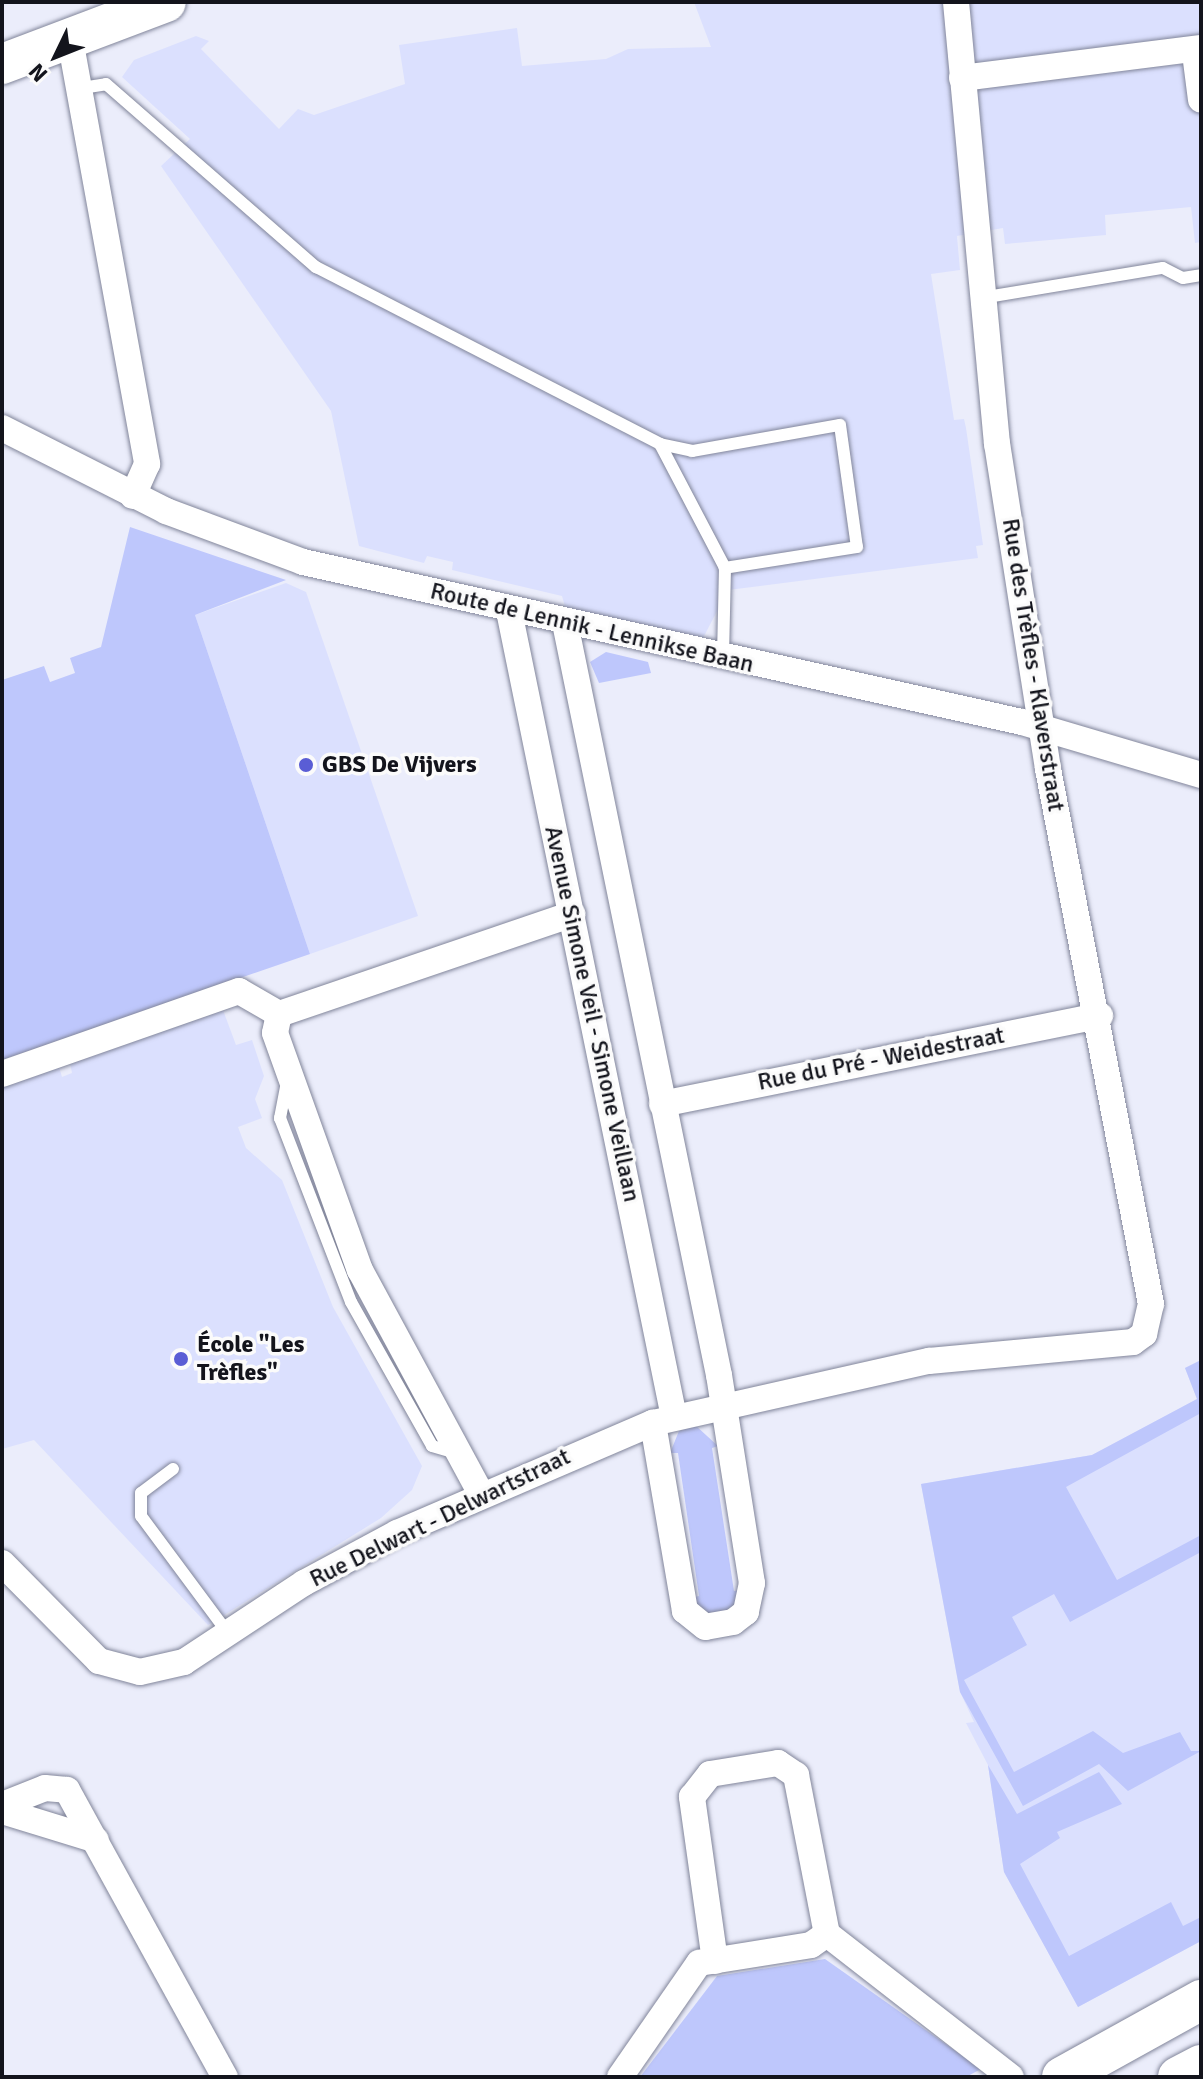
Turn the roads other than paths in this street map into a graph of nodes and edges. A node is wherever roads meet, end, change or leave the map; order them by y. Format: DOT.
graph roads {
  1 [pos="956,2"];
  2 [pos="154,4"];
  3 [pos="70,39"];
  4 [pos="1198,50"];
  5 [pos="2,64"];
  6 [pos="962,78"];
  7 [pos="82,88"];
  8 [pos="1201,100"];
  9 [pos="1201,275"];
  10 [pos="981,298"];
  11 [pos="2,428"];
  12 [pos="660,444"];
  13 [pos="133,496"];
  14 [pos="725,568"];
  15 [pos="509,611"];
  16 [pos="565,623"];
  17 [pos="723,658"];
  18 [pos="1043,729"];
  19 [pos="1201,775"];
  20 [pos="572,914"];
  21 [pos="279,1014"];
  22 [pos="1100,1016"];
  23 [pos="2,1074"];
  24 [pos="662,1104"];
  25 [pos="1151,1321"];
  26 [pos="723,1406"];
  27 [pos="663,1420"];
  28 [pos="173,1469"];
  29 [pos="481,1494"];
  30 [pos="2,1563"];
  31 [pos="228,1634"];
  32 [pos="2,1808"];
  33 [pos="96,1840"];
  34 [pos="827,1934"];
  35 [pos="715,1961"];
  36 [pos="1201,2001"];
  37 [pos="1201,2065"];
  38 [pos="225,2077"];
  39 [pos="620,2077"];
  40 [pos="1011,2077"];
  41 [pos="1062,2077"];
  42 [pos="1178,2077"];
  1 -- 6 [label="street, Rue des Trèfles - Klaverstraat"];
  2 -- 3 [label="main road"];
  3 -- 5 [label="main road"];
  3 -- 7 [label="street"];
  4 -- 6 [label="street"];
  4 -- 8 [label="street"];
  6 -- 10 [label="street, Rue des Trèfles - Klaverstraat"];
  7 -- 12 [label="lane"];
  7 -- 13 [label="street"];
  9 -- 10 [label="lane"];
  10 -- 18 [label="street, Rue des Trèfles - Klaverstraat"];
  11 -- 13 [label="street, Route de Lennik - Lennikse Baan"];
  12 -- 14 [label="lane"];
  12 -- 14 [label="lane"];
  13 -- 15 [label="street, Route de Lennik - Lennikse Baan"];
  14 -- 17 [label="lane"];
  15 -- 16 [label="street, Route de Lennik - Lennikse Baan"];
  15 -- 20 [label="street, Avenue Simone Veil - Simone Veillaan"];
  16 -- 17 [label="street, Route de Lennik - Lennikse Baan"];
  16 -- 24 [label="street, Avenue Simone Veil - Simone Veillaan"];
  17 -- 18 [label="street, Route de Lennik - Lennikse Baan"];
  18 -- 19 [label="street, Route de Lennik - Lennikse Baan"];
  18 -- 22 [label="street, Rue des Trèfles - Klaverstraat"];
  20 -- 21 [label="street"];
  20 -- 27 [label="street, Avenue Simone Veil - Simone Veillaan"];
  21 -- 23 [label="street"];
  21 -- 29 [label="street"];
  22 -- 24 [label="street, Rue du Pré - Weidestraat"];
  22 -- 25 [label="street, Rue des Trèfles - Klaverstraat"];
  24 -- 26 [label="street, Avenue Simone Veil - Simone Veillaan"];
  25 -- 26 [label="street, Rue Delwart - Delwartstraat"];
  26 -- 27 [label="street, Rue Delwart - Delwartstraat"];
  26 -- 27 [label="street"];
  27 -- 29 [label="street, Rue Delwart - Delwartstraat"];
  28 -- 31 [label="lane"];
  29 -- 31 [label="street, Rue Delwart - Delwartstraat"];
  30 -- 31 [label="street, Rue Delwart - Delwartstraat"];
  32 -- 33 [label="street"];
  32 -- 33 [label="street"];
  33 -- 38 [label="street"];
  34 -- 35 [label="street"];
  34 -- 35 [label="street"];
  34 -- 40 [label="street"];
  35 -- 39 [label="street"];
  36 -- 41 [label="main road"];
  37 -- 42 [label="main road"];
}
